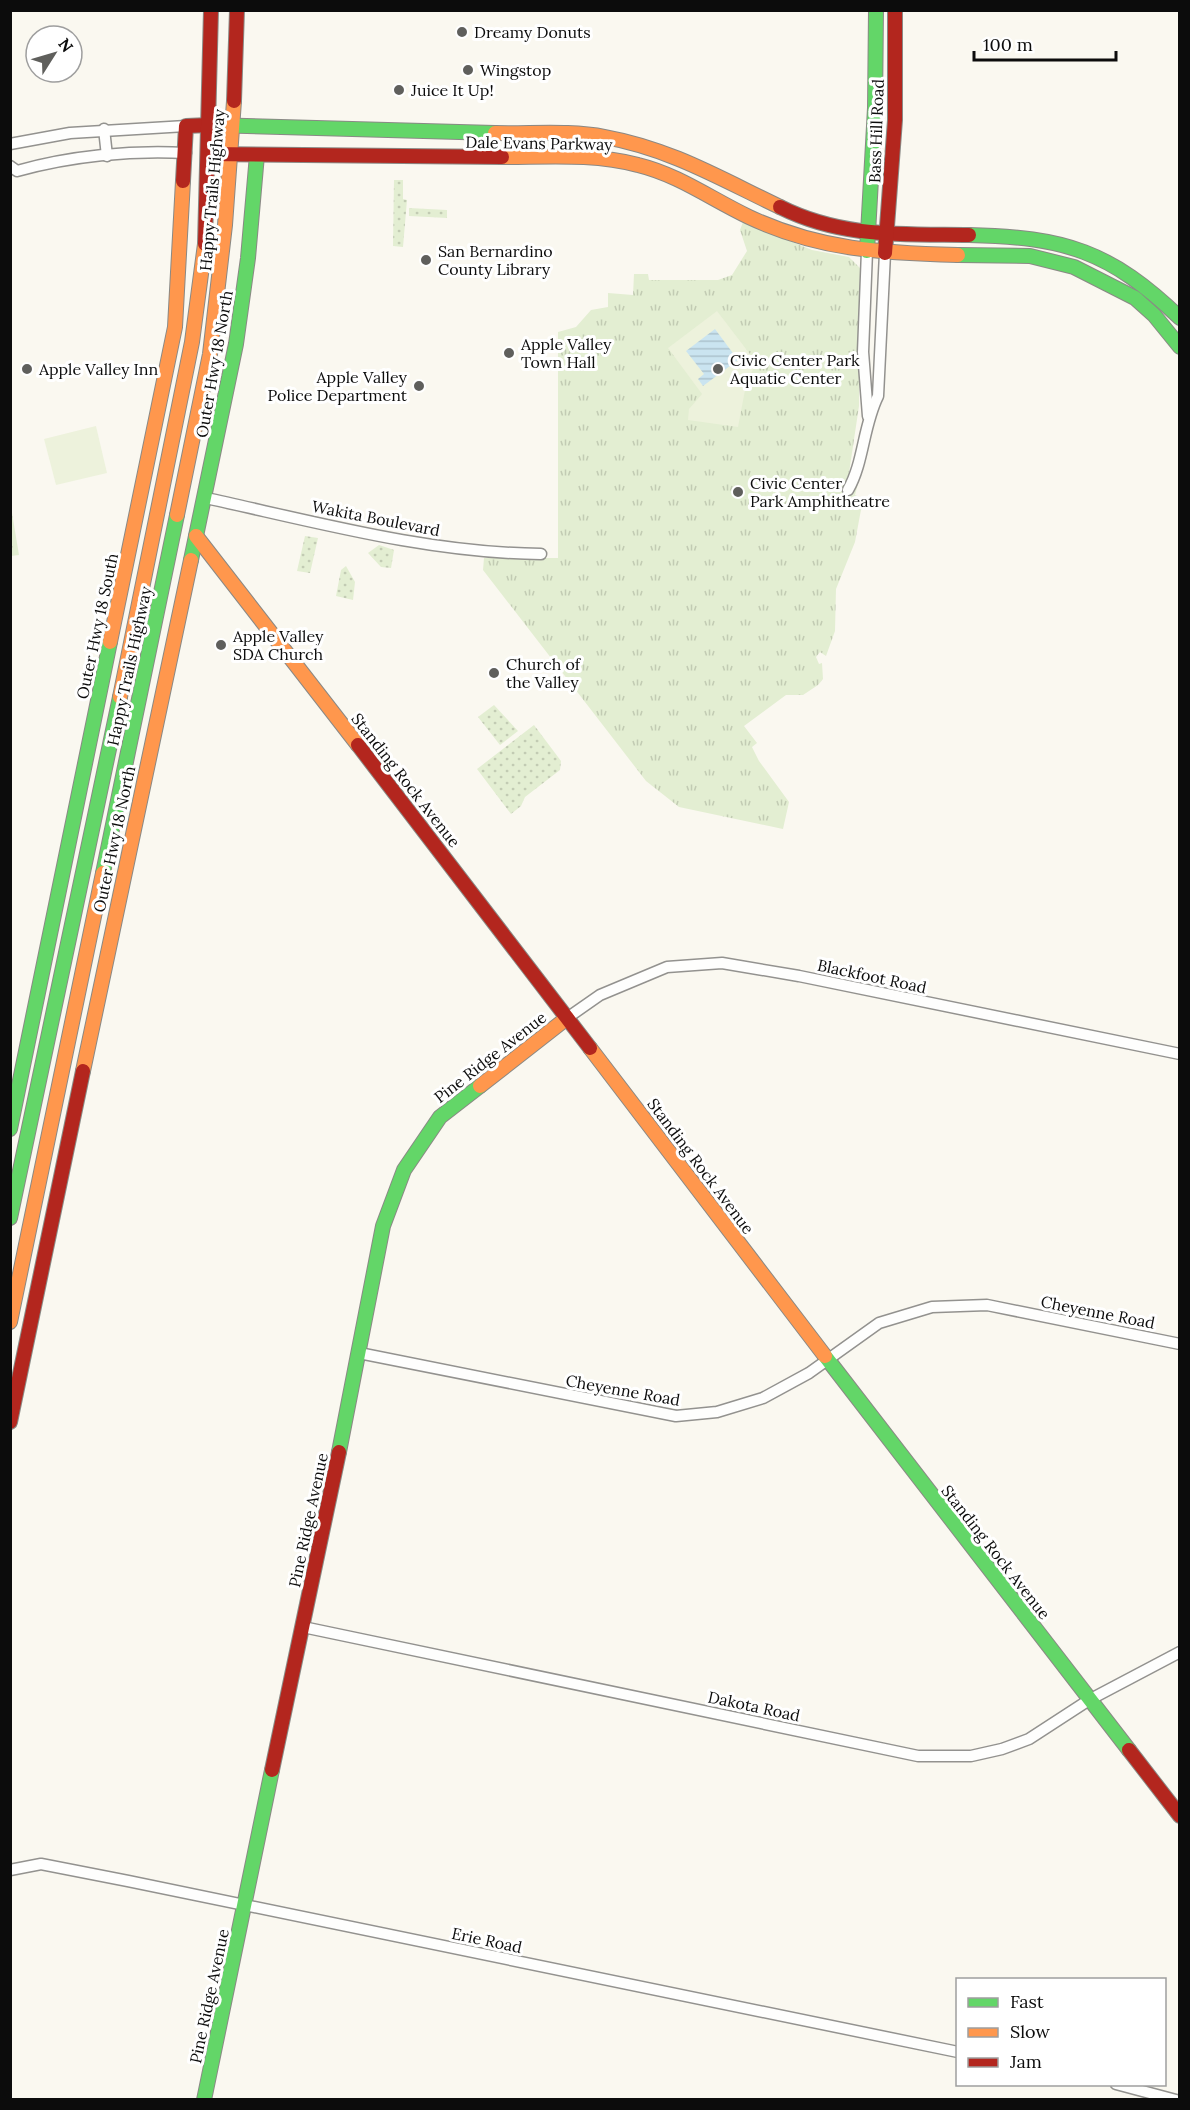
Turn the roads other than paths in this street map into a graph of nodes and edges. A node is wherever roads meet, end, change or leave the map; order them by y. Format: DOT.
graph roads {
  1 [pos="211,10"];
  2 [pos="237,10"];
  3 [pos="876,10"];
  4 [pos="895,10"];
  5 [pos="209,125"];
  6 [pos="186,126"];
  7 [pos="234,126"];
  8 [pos="104,129"];
  9 [pos="10,144"];
  10 [pos="186,153"];
  11 [pos="208,154"];
  12 [pos="257,154"];
  13 [pos="232,155"];
  14 [pos="107,156"];
  15 [pos="10,166"];
  16 [pos="867,232"];
  17 [pos="887,234"];
  18 [pos="867,252"];
  19 [pos="885,253"];
  20 [pos="1179,318"];
  21 [pos="1179,347"];
  22 [pos="868,416"];
  23 [pos="848,490"];
  24 [pos="206,498"];
  25 [pos="195,536"];
  26 [pos="542,554"];
  27 [pos="567,1018"];
  28 [pos="1179,1054"];
  29 [pos="10,1129"];
  30 [pos="10,1218"];
  31 [pos="10,1322"];
  32 [pos="1179,1344"];
  33 [pos="359,1353"];
  34 [pos="827,1360"];
  35 [pos="10,1422"];
  36 [pos="303,1628"];
  37 [pos="1179,1652"];
  38 [pos="1089,1701"];
  39 [pos="1179,1816"];
  40 [pos="10,1870"];
  41 [pos="245,1906"];
  42 [pos="956,2052"];
  43 [pos="1120,2086"];
  44 [pos="204,2100"];
  45 [pos="1176,2100"];
  1 -- 5 [label="street, Happy Trails Highway"];
  2 -- 7 [label="street, Happy Trails Highway"];
  3 -- 16 [label="street, Bass Hill Road"];
  4 -- 17 [label="street, Bass Hill Road"];
  5 -- 6 [label="street, Dale Evans Parkway"];
  5 -- 7 [label="street, Dale Evans Parkway"];
  5 -- 11 [label="street, Happy Trails Highway"];
  6 -- 8 [label="street"];
  6 -- 10 [label="street, Outer Hwy 18 South"];
  7 -- 13 [label="street, Happy Trails Highway"];
  7 -- 16 [label="street, Dale Evans Parkway"];
  8 -- 9 [label="street"];
  8 -- 14 [label="street"];
  10 -- 11 [label="street, Dale Evans Parkway"];
  10 -- 14 [label="street"];
  10 -- 29 [label="street, Outer Hwy 18 South"];
  11 -- 13 [label="street, Dale Evans Parkway"];
  11 -- 30 [label="street, Happy Trails Highway"];
  12 -- 13 [label="street, Dale Evans Parkway"];
  12 -- 18 [label="street, Dale Evans Parkway"];
  12 -- 24 [label="street, Outer Hwy 18 North"];
  13 -- 31 [label="street, Happy Trails Highway"];
  14 -- 15 [label="street"];
  16 -- 17 [label="street, Dale Evans Parkway"];
  16 -- 18 [label="street, Bass Hill Road"];
  17 -- 19 [label="street, Bass Hill Road"];
  17 -- 20 [label="street, Dale Evans Parkway"];
  18 -- 19 [label="street, Dale Evans Parkway"];
  18 -- 22 [label="street"];
  19 -- 21 [label="street, Dale Evans Parkway"];
  19 -- 22 [label="street"];
  22 -- 23 [label="street"];
  24 -- 25 [label="street, Outer Hwy 18 North"];
  24 -- 26 [label="street, Wakita Boulevard"];
  25 -- 27 [label="street, Standing Rock Avenue"];
  25 -- 35 [label="street, Outer Hwy 18 North"];
  27 -- 28 [label="street, Blackfoot Road"];
  27 -- 33 [label="street, Pine Ridge Avenue"];
  27 -- 34 [label="street, Standing Rock Avenue"];
  32 -- 34 [label="street, Cheyenne Road"];
  33 -- 34 [label="street, Cheyenne Road"];
  33 -- 36 [label="street, Pine Ridge Avenue"];
  34 -- 38 [label="street, Standing Rock Avenue"];
  36 -- 38 [label="street, Dakota Road"];
  36 -- 41 [label="street, Pine Ridge Avenue"];
  37 -- 38 [label="street, Dakota Road"];
  38 -- 39 [label="street, Standing Rock Avenue"];
  40 -- 41 [label="street, Erie Road"];
  41 -- 42 [label="street, Erie Road"];
  41 -- 44 [label="street, Pine Ridge Avenue"];
  43 -- 45 [label="street"];
}
